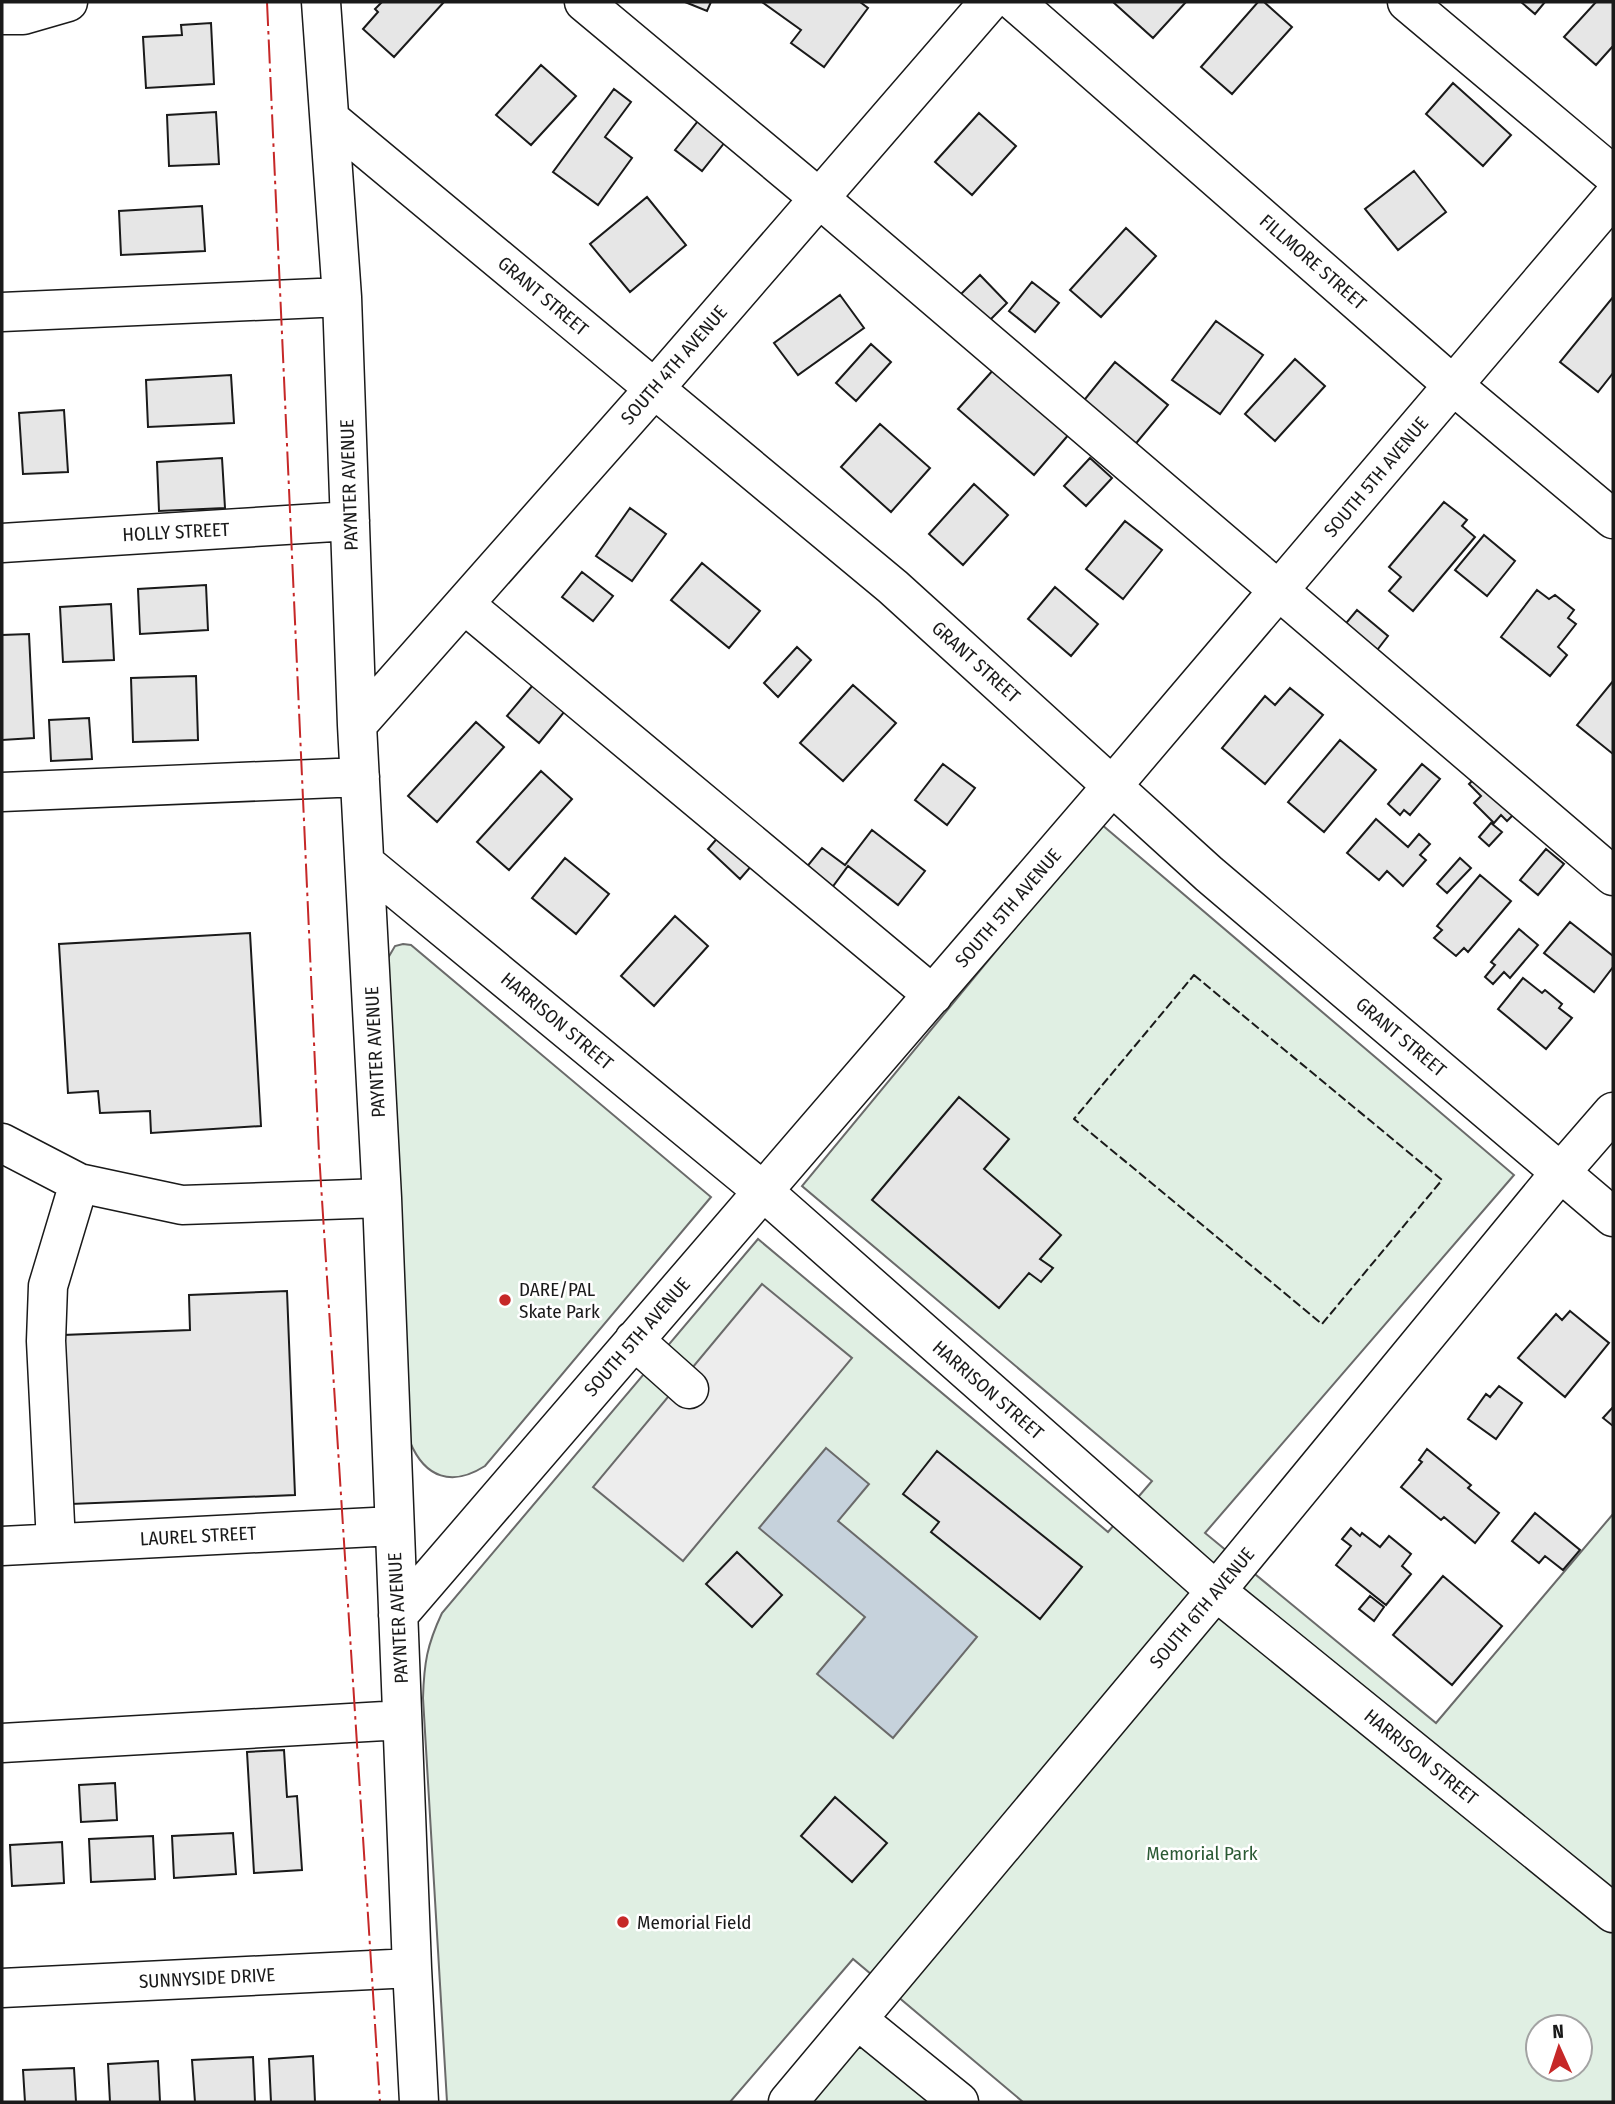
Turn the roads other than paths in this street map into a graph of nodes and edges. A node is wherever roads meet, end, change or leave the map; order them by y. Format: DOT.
graph roads {
  1 [pos="68,2"];
  2 [pos="321,2"];
  3 [pos="584,2"];
  4 [pos="989,2"];
  5 [pos="1015,2"];
  6 [pos="1407,2"];
  7 [pos="2,15"];
  8 [pos="330,119"];
  9 [pos="1613,175"];
  10 [pos="1613,197"];
  11 [pos="819,198"];
  12 [pos="342,297"];
  13 [pos="2,312"];
  14 [pos="1454,386"];
  15 [pos="654,389"];
  16 [pos="1613,519"];
  17 [pos="350,521"];
  18 [pos="2,543"];
  19 [pos="1278,592"];
  20 [pos="464,604"];
  21 [pos="357,726"];
  22 [pos="360,777"];
  23 [pos="1113,785"];
  24 [pos="2,792"];
  25 [pos="366,864"];
  26 [pos="1613,877"];
  27 [pos="933,995"];
  28 [pos="1613,1112"];
  29 [pos="2,1143"];
  30 [pos="1560,1172"];
  31 [pos="79,1183"];
  32 [pos="764,1192"];
  33 [pos="383,1198"];
  34 [pos="1613,1217"];
  35 [pos="634,1340"];
  36 [pos="689,1389"];
  37 [pos="394,1526"];
  38 [pos="56,1543"];
  39 [pos="2,1546"];
  40 [pos="1216,1591"];
  41 [pos="398,1615"];
  42 [pos="402,1720"];
  43 [pos="2,1743"];
  44 [pos="1613,1913"];
  45 [pos="411,1968"];
  46 [pos="2,1988"];
  47 [pos="858,2020"];
  48 [pos="419,2102"];
  49 [pos="788,2102"];
  50 [pos="959,2102"];
  1 -- 7 [label="street"];
  2 -- 8 [label="street, PAYNTER AVENUE"];
  3 -- 11 [label="street"];
  4 -- 11 [label="street, SOUTH 4TH AVENUE"];
  5 -- 14 [label="street, FILLMORE STREET"];
  6 -- 9 [label="street"];
  8 -- 12 [label="street, PAYNTER AVENUE"];
  8 -- 15 [label="street, GRANT STREET"];
  10 -- 14 [label="street, SOUTH 5TH AVENUE"];
  11 -- 15 [label="street, SOUTH 4TH AVENUE"];
  11 -- 19 [label="street"];
  12 -- 13 [label="street"];
  12 -- 17 [label="street, PAYNTER AVENUE"];
  14 -- 16 [label="street, FILLMORE STREET"];
  14 -- 19 [label="street, SOUTH 5TH AVENUE"];
  15 -- 20 [label="street, SOUTH 4TH AVENUE"];
  15 -- 23 [label="street, GRANT STREET"];
  17 -- 18 [label="street, HOLLY STREET"];
  17 -- 21 [label="street, PAYNTER AVENUE"];
  19 -- 23 [label="street, SOUTH 5TH AVENUE"];
  19 -- 26 [label="street"];
  20 -- 21 [label="street, SOUTH 4TH AVENUE"];
  20 -- 27 [label="street"];
  21 -- 22 [label="street, PAYNTER AVENUE"];
  22 -- 24 [label="street"];
  22 -- 25 [label="street, PAYNTER AVENUE"];
  23 -- 27 [label="street, SOUTH 5TH AVENUE"];
  23 -- 30 [label="street, GRANT STREET"];
  25 -- 32 [label="street, HARRISON STREET"];
  25 -- 33 [label="street, PAYNTER AVENUE"];
  27 -- 32 [label="street, SOUTH 5TH AVENUE"];
  28 -- 30 [label="street, SOUTH 6TH AVENUE"];
  29 -- 31 [label="street"];
  30 -- 34 [label="street, GRANT STREET"];
  30 -- 40 [label="street, SOUTH 6TH AVENUE"];
  31 -- 33 [label="street"];
  31 -- 38 [label="street"];
  32 -- 35 [label="street, SOUTH 5TH AVENUE"];
  32 -- 40 [label="street, HARRISON STREET"];
  33 -- 37 [label="street, PAYNTER AVENUE"];
  35 -- 36 [label="street"];
  35 -- 41 [label="street, SOUTH 5TH AVENUE"];
  37 -- 38 [label="street, LAUREL STREET"];
  37 -- 41 [label="street, PAYNTER AVENUE"];
  38 -- 39 [label="street, LAUREL STREET"];
  40 -- 44 [label="street, HARRISON STREET"];
  40 -- 47 [label="street, SOUTH 6TH AVENUE"];
  41 -- 42 [label="street, PAYNTER AVENUE"];
  42 -- 43 [label="street"];
  42 -- 45 [label="street, PAYNTER AVENUE"];
  45 -- 46 [label="street, SUNNYSIDE DRIVE"];
  45 -- 48 [label="street, PAYNTER AVENUE"];
  47 -- 49 [label="street, SOUTH 6TH AVENUE"];
  47 -- 50 [label="street"];
}
